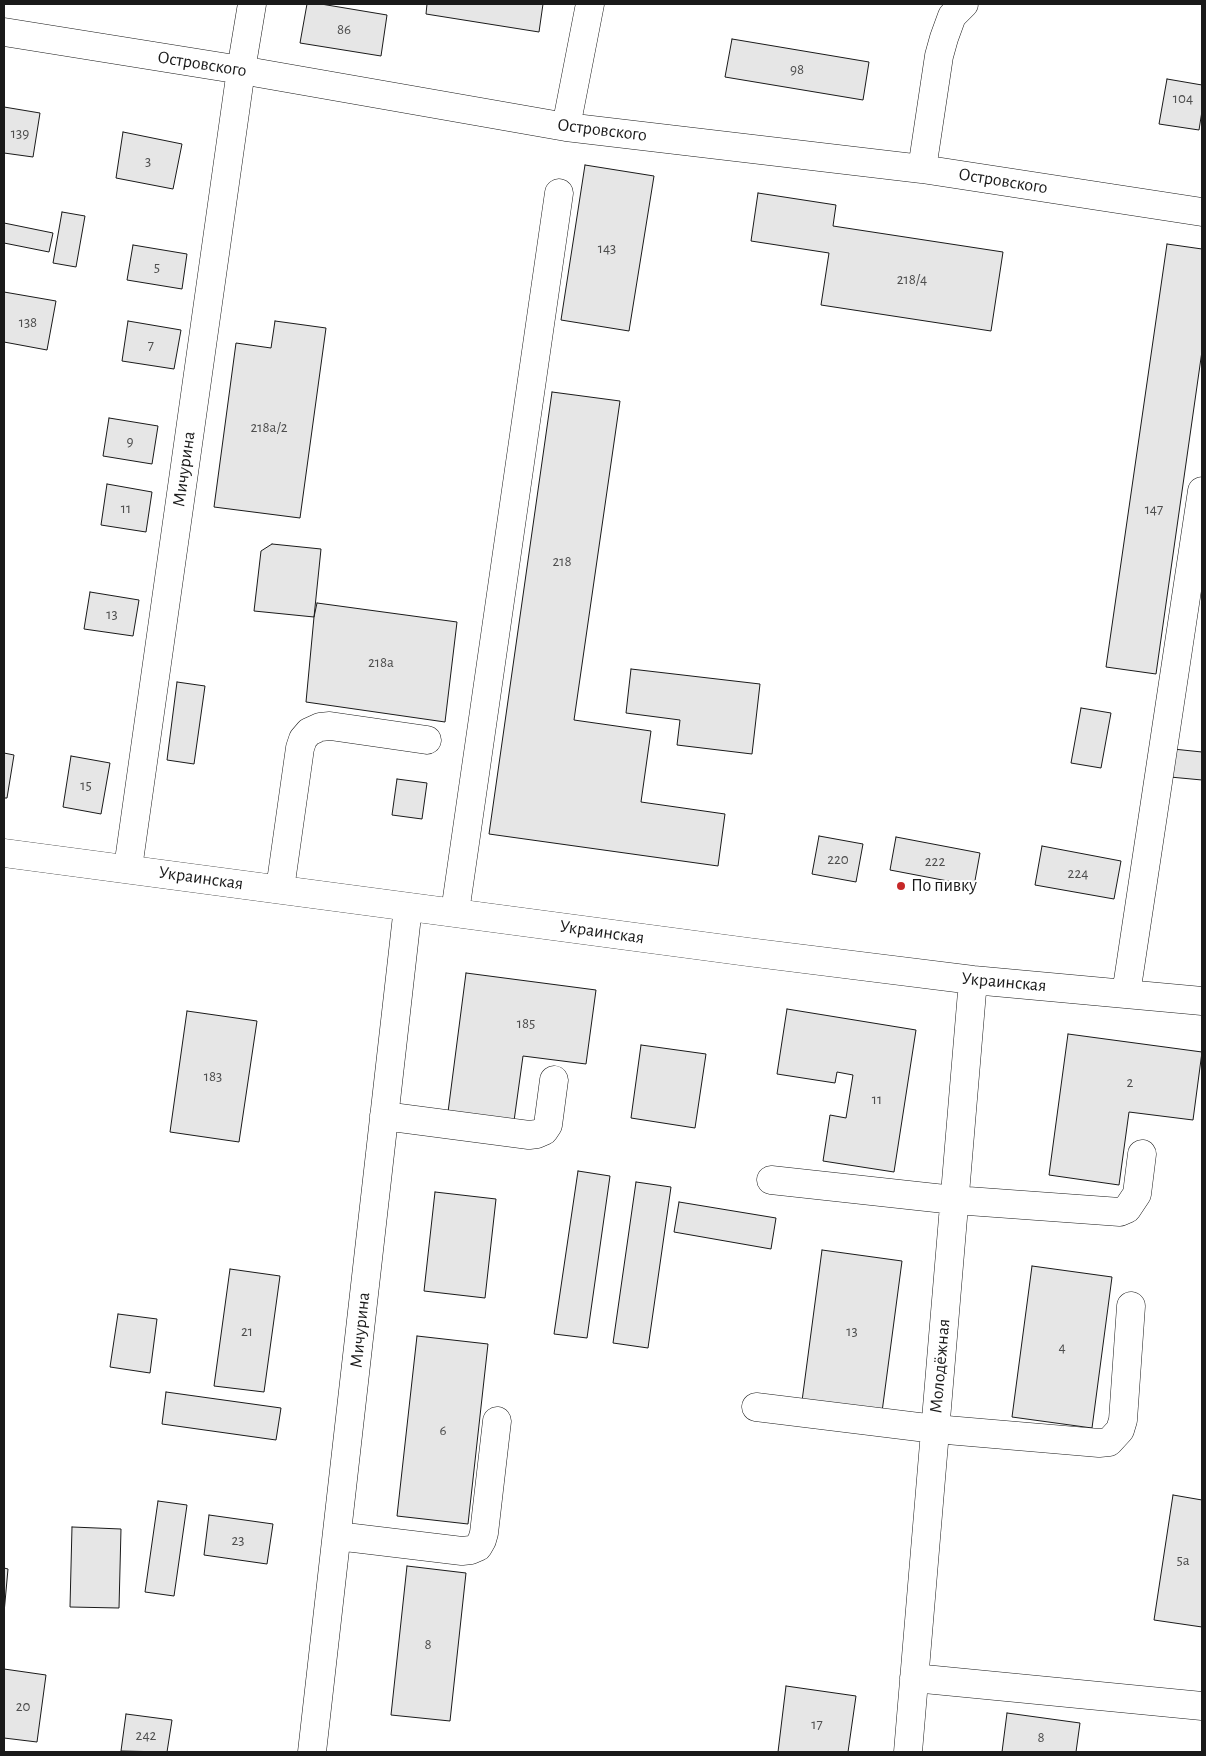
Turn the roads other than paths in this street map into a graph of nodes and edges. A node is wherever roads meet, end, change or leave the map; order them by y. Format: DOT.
graph roads {
  1 [pos="252,4"];
  2 [pos="590,4"];
  3 [pos="964,4"];
  4 [pos="4,32"];
  5 [pos="240,70"];
  6 [pos="566,127"];
  7 [pos="922,168"];
  8 [pos="559,193"];
  9 [pos="1202,212"];
  10 [pos="1202,490"];
  11 [pos="426,740"];
  12 [pos="4,853"];
  13 [pos="128,868"];
  14 [pos="280,890"];
  15 [pos="408,907"];
  16 [pos="455,912"];
  17 [pos="973,980"];
  18 [pos="1126,994"];
  19 [pos="1202,1001"];
  20 [pos="554,1080"];
  21 [pos="384,1116"];
  22 [pos="1142,1154"];
  23 [pos="770,1180"];
  24 [pos="954,1200"];
  25 [pos="1131,1306"];
  26 [pos="756,1407"];
  27 [pos="497,1421"];
  28 [pos="935,1429"];
  29 [pos="337,1536"];
  30 [pos="914,1678"];
  31 [pos="1202,1706"];
  32 [pos="312,1752"];
  33 [pos="908,1752"];
  1 -- 5 [label="street, Мичурина"];
  2 -- 6 [label="street"];
  3 -- 7 [label="street"];
  4 -- 5 [label="street, Островского"];
  5 -- 6 [label="street, Островского"];
  5 -- 13 [label="street, Мичурина"];
  6 -- 7 [label="street, Островского"];
  7 -- 9 [label="street, Островского"];
  8 -- 16 [label="street"];
  10 -- 18 [label="street"];
  11 -- 14 [label="street"];
  12 -- 13 [label="street, Украинская"];
  13 -- 14 [label="street, Украинская"];
  14 -- 15 [label="street, Украинская"];
  15 -- 16 [label="street, Украинская"];
  15 -- 21 [label="street, Мичурина"];
  16 -- 17 [label="street, Украинская"];
  17 -- 18 [label="street, Украинская"];
  17 -- 24 [label="street, Молодёжная"];
  18 -- 19 [label="street, Украинская"];
  20 -- 21 [label="street"];
  21 -- 29 [label="street, Мичурина"];
  22 -- 24 [label="street"];
  23 -- 24 [label="street"];
  24 -- 28 [label="street, Молодёжная"];
  25 -- 28 [label="street"];
  26 -- 28 [label="street"];
  27 -- 29 [label="street"];
  28 -- 30 [label="street, Молодёжная"];
  29 -- 32 [label="street, Мичурина"];
  30 -- 31 [label="street"];
  30 -- 33 [label="street, Молодёжная"];
}
